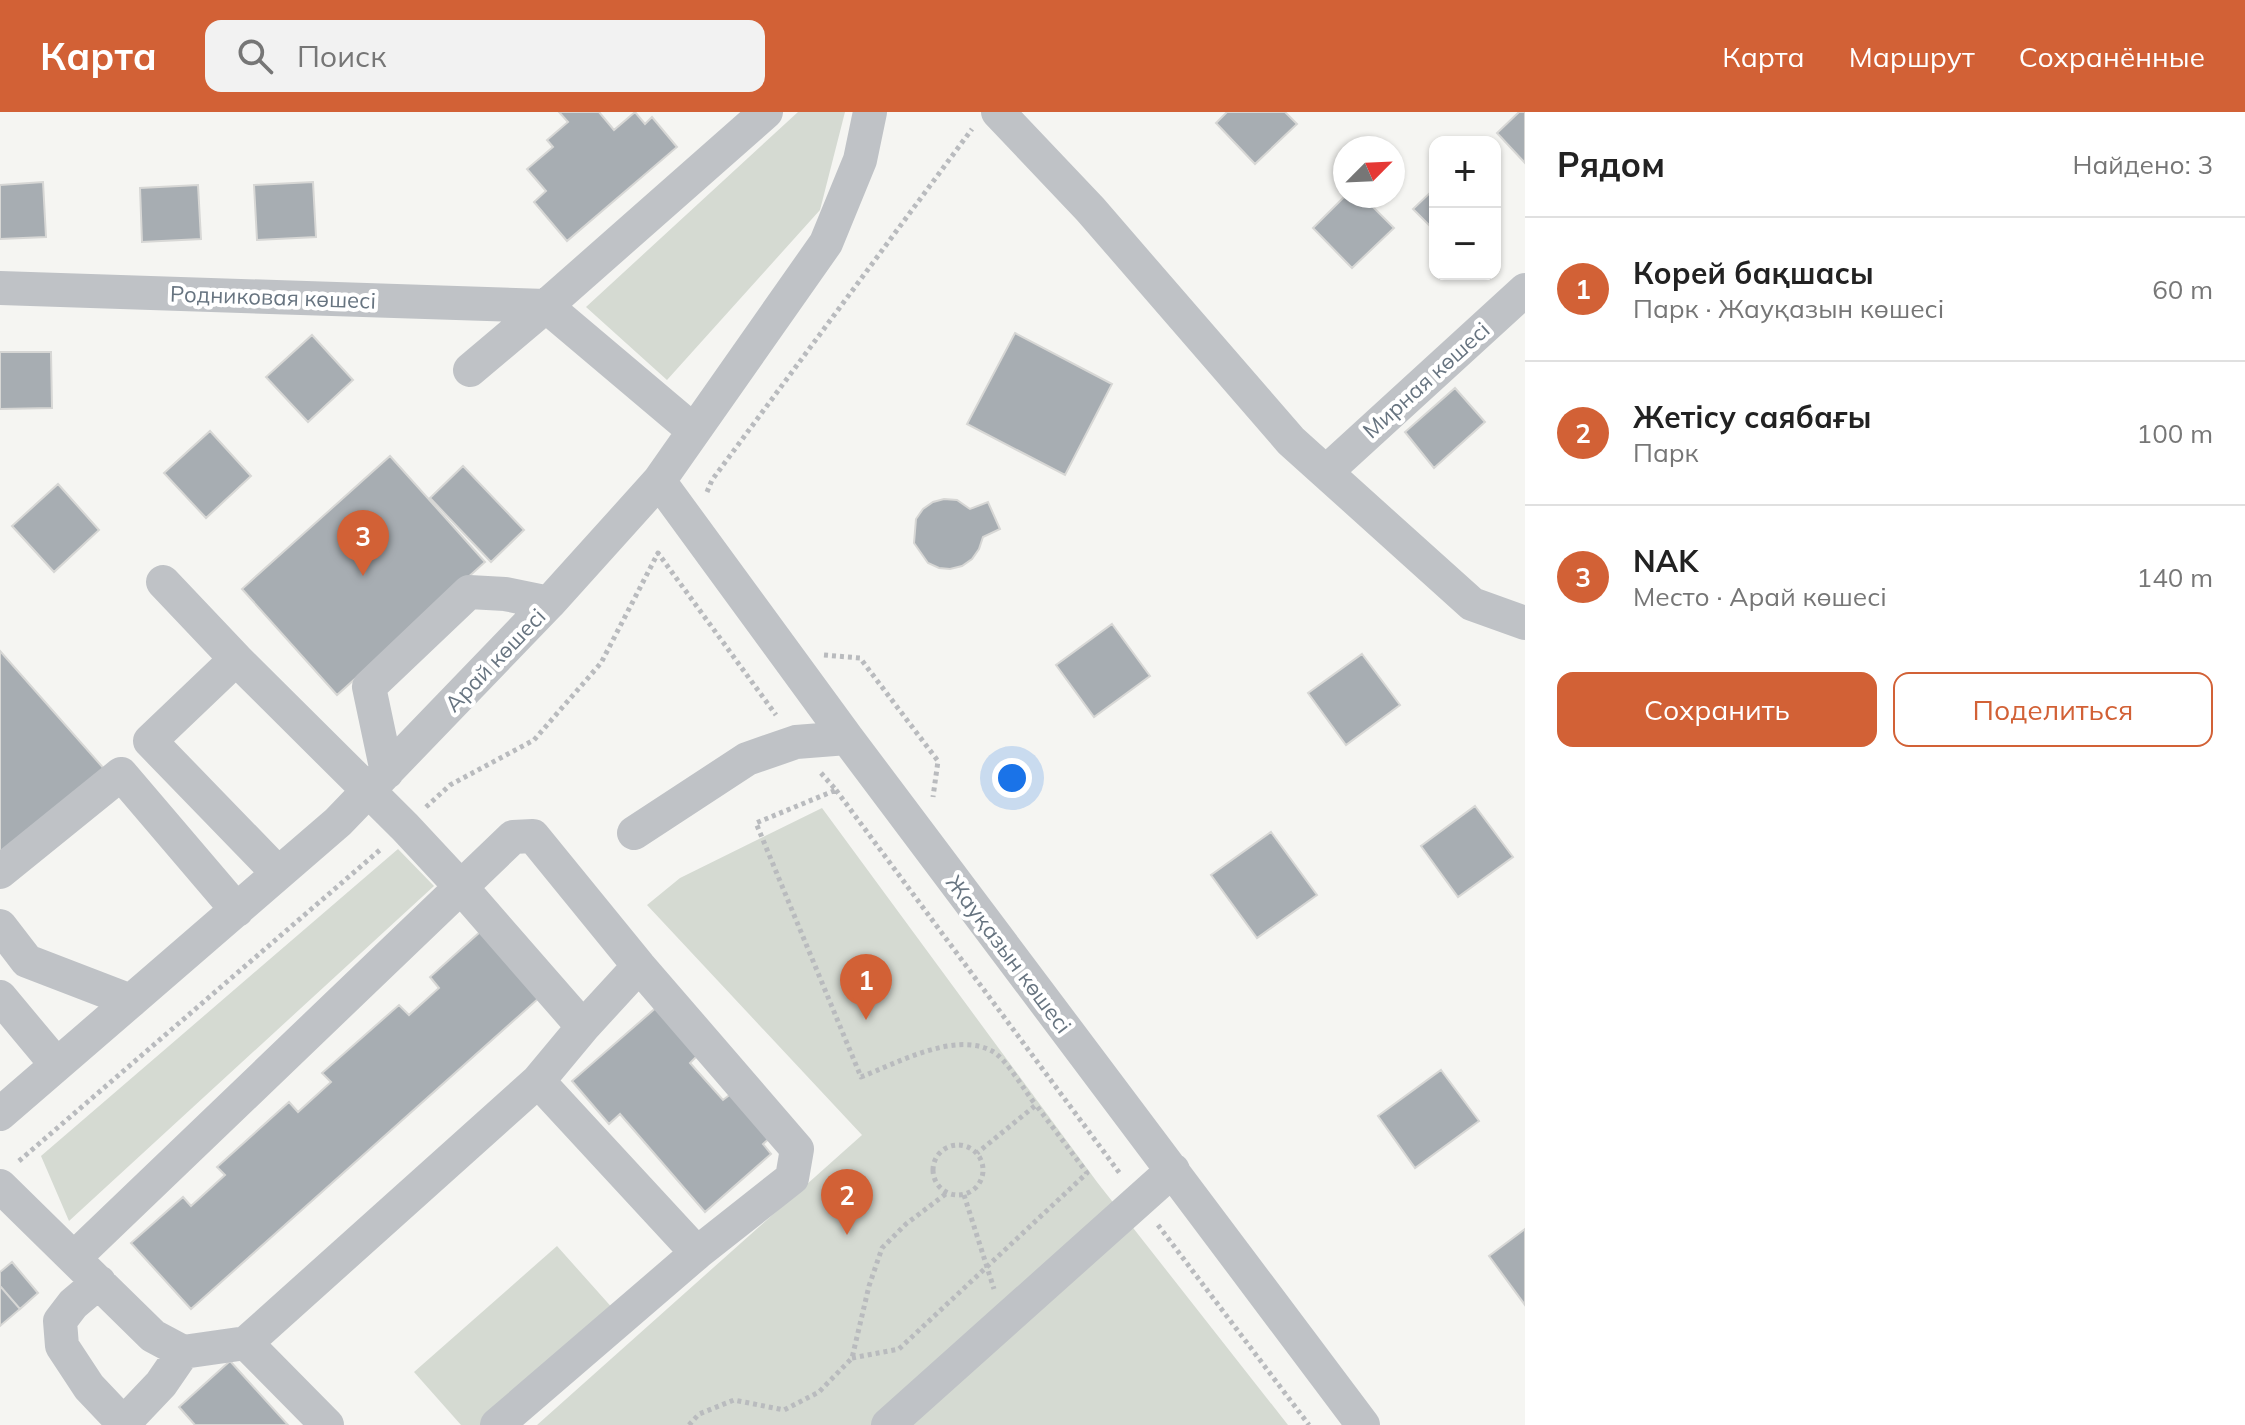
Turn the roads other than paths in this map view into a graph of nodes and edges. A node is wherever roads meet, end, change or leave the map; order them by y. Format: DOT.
graph roads {
  1 [pos="870,112"];
  2 [pos="747,118"];
  3 [pos="987,118"];
  4 [pos="0,288"];
  5 [pos="1525,290"];
  6 [pos="546,306"];
  7 [pos="470,370"];
  8 [pos="694,431"];
  9 [pos="1327,471"];
  10 [pos="659,481"];
  11 [pos="163,582"];
  12 [pos="549,603"];
  13 [pos="1525,623"];
  14 [pos="236,659"];
  15 [pos="847,738"];
  16 [pos="378,781"];
  17 [pos="634,833"];
  18 [pos="0,872"];
  19 [pos="278,873"];
  20 [pos="460,886"];
  21 [pos="237,910"];
  22 [pos="0,926"];
  23 [pos="639,966"];
  24 [pos="0,997"];
  25 [pos="131,1001"];
  26 [pos="583,1027"];
  27 [pos="56,1064"];
  28 [pos="538,1081"];
  29 [pos="0,1114"];
  30 [pos="1173,1170"];
  31 [pos="6,1177"];
  32 [pos="697,1253"];
  33 [pos="75,1257"];
  34 [pos="99,1282"];
  35 [pos="246,1343"];
  36 [pos="183,1352"];
  37 [pos="124,1424"];
  38 [pos="327,1425"];
  39 [pos="497,1425"];
  40 [pos="888,1425"];
  41 [pos="1363,1425"];
  1 -- 8 [label="street, Арай көшесі"];
  2 -- 6 [label="street"];
  3 -- 9 [label="street"];
  4 -- 6 [label="street, Родниковая көшесі"];
  5 -- 9 [label="street, Мирная көшесі"];
  6 -- 7 [label="street"];
  6 -- 8 [label="street"];
  8 -- 10 [label="street, Арай көшесі"];
  9 -- 13 [label="street"];
  10 -- 12 [label="street, Арай көшесі"];
  10 -- 15 [label="street, Жауқазын көшесі"];
  11 -- 14 [label="street"];
  12 -- 16 [label="street, Арай көшесі"];
  12 -- 16 [label="street"];
  14 -- 16 [label="street"];
  14 -- 19 [label="street"];
  15 -- 17 [label="street"];
  15 -- 30 [label="street, Жауқазын көшесі"];
  16 -- 19 [label="street, Арай көшесі"];
  16 -- 20 [label="street"];
  18 -- 21 [label="street"];
  19 -- 21 [label="street, Арай көшесі"];
  20 -- 23 [label="street"];
  20 -- 26 [label="street"];
  20 -- 33 [label="street"];
  21 -- 25 [label="street, Арай көшесі"];
  22 -- 25 [label="street"];
  23 -- 26 [label="street"];
  23 -- 32 [label="street"];
  24 -- 27 [label="street"];
  25 -- 27 [label="street, Арай көшесі"];
  26 -- 28 [label="street"];
  27 -- 29 [label="street, Арай көшесі"];
  28 -- 32 [label="street"];
  28 -- 35 [label="street"];
  30 -- 40 [label="street"];
  30 -- 41 [label="street, Жауқазын көшесі"];
  31 -- 33 [label="street"];
  32 -- 39 [label="street"];
  33 -- 34 [label="street"];
  34 -- 36 [label="street"];
  34 -- 37 [label="street"];
  35 -- 36 [label="street"];
  35 -- 38 [label="street"];
  36 -- 37 [label="street"];
}
